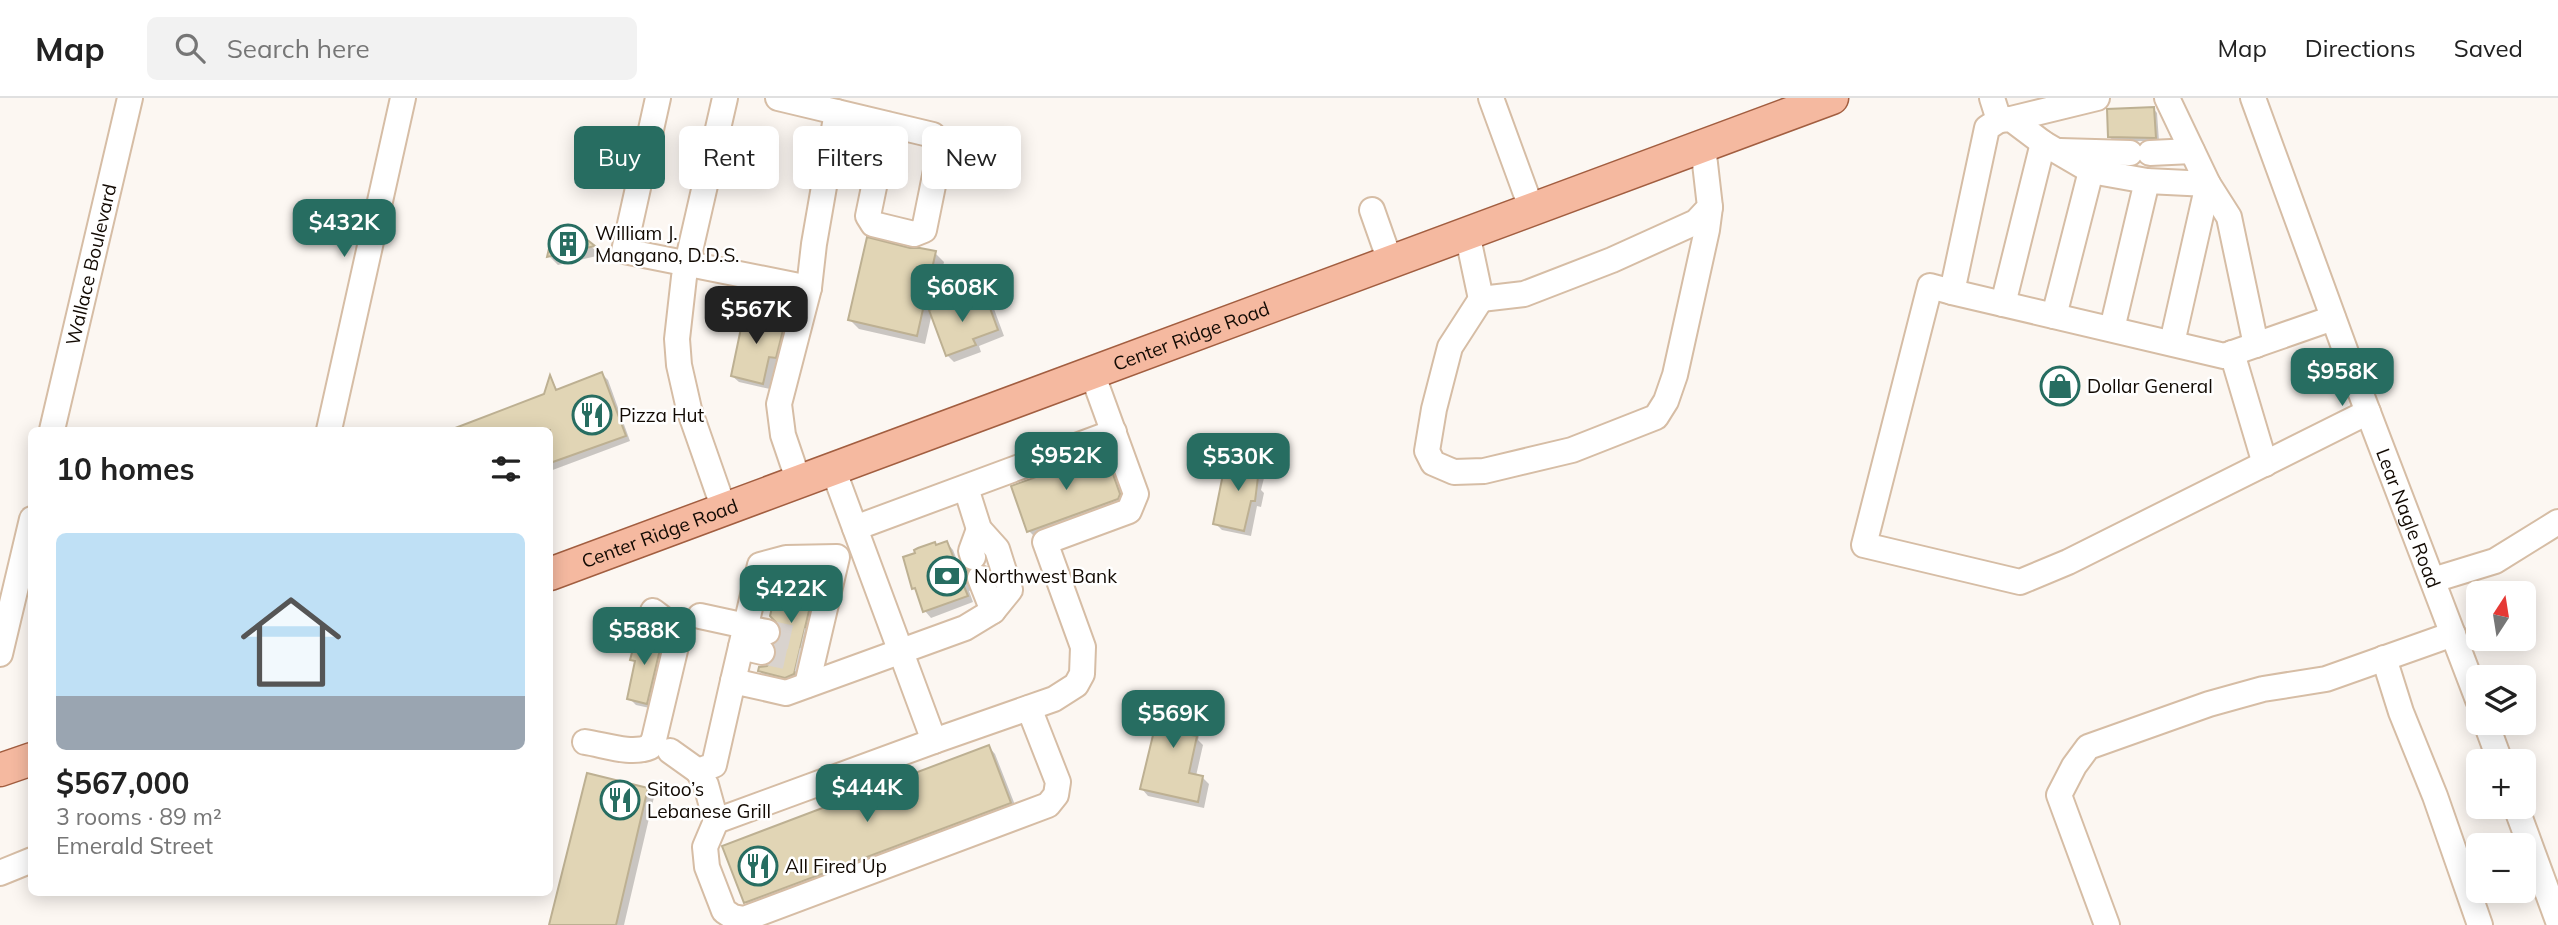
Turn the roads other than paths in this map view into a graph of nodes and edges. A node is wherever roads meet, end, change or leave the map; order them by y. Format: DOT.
graph roads {
  1 [pos="130,98"];
  2 [pos="403,98"];
  3 [pos="658,98"];
  4 [pos="725,98"];
  5 [pos="778,98"];
  6 [pos="1491,98"];
  7 [pos="1832,98"];
  8 [pos="2097,98"];
  9 [pos="2166,98"];
  10 [pos="2253,98"];
  11 [pos="837,112"];
  12 [pos="2001,112"];
  13 [pos="887,124"];
  14 [pos="1703,146"];
  15 [pos="2049,147"];
  16 [pos="2192,151"];
  17 [pos="2091,171"];
  18 [pos="2147,181"];
  19 [pos="2208,184"];
  20 [pos="1710,207"];
  21 [pos="1371,210"];
  22 [pos="1532,210"];
  23 [pos="1467,233"];
  24 [pos="1390,261"];
  25 [pos="686,265"];
  26 [pos="809,288"];
  27 [pos="1952,292"];
  28 [pos="1481,299"];
  29 [pos="2003,304"];
  30 [pos="2054,316"];
  31 [pos="2333,318"];
  32 [pos="2112,329"];
  33 [pos="2172,343"];
  34 [pos="2256,345"];
  35 [pos="2232,353"];
  36 [pos="1092,373"];
  37 [pos="2368,412"];
  38 [pos="53,427"];
  39 [pos="330,427"];
  40 [pos="1114,432"];
  41 [pos="2265,464"];
  42 [pos="833,469"];
  43 [pos="799,482"];
  44 [pos="966,488"];
  45 [pos="724,509"];
  46 [pos="2558,522"];
  47 [pos="979,529"];
  48 [pos="28,536"];
  49 [pos="859,537"];
  50 [pos="837,557"];
  51 [pos="553,573"];
  52 [pos="2433,580"];
  53 [pos="653,611"];
  54 [pos="993,611"];
  55 [pos="700,616"];
  56 [pos="2453,634"];
  57 [pos="752,637"];
  58 [pos="900,650"];
  59 [pos="0,654"];
  60 [pos="808,658"];
  61 [pos="2384,658"];
  62 [pos="2466,669"];
  63 [pos="733,681"];
  64 [pos="1029,708"];
  65 [pos="934,741"];
  66 [pos="585,742"];
  67 [pos="670,751"];
  68 [pos="28,760"];
  69 [pos="0,770"];
  70 [pos="698,771"];
  71 [pos="2520,819"];
  72 [pos="716,821"];
  73 [pos="28,862"];
  74 [pos="0,873"];
  75 [pos="2558,921"];
  76 [pos="2107,925"];
  77 [pos="2480,925"];
  1 -- 38 [label="street, Wallace Boulevard"];
  2 -- 39 [label="street"];
  3 -- 25 [label="street"];
  4 -- 25 [label="street"];
  5 -- 11 [label="street"];
  6 -- 22 [label="street"];
  7 -- 14 [label="main road, Center Ridge Road"];
  8 -- 12 [label="street"];
  9 -- 16 [label="street"];
  10 -- 31 [label="street, Lear Nagle Road"];
  11 -- 13 [label="street"];
  11 -- 26 [label="street"];
  12 -- 15 [label="street"];
  12 -- 27 [label="street"];
  14 -- 20 [label="street"];
  14 -- 22 [label="main road, Center Ridge Road"];
  15 -- 16 [label="street"];
  15 -- 17 [label="street"];
  15 -- 29 [label="street"];
  16 -- 19 [label="street"];
  17 -- 18 [label="street"];
  17 -- 30 [label="street"];
  18 -- 19 [label="street"];
  18 -- 32 [label="street"];
  19 -- 33 [label="street"];
  19 -- 34 [label="street"];
  20 -- 28 [label="street"];
  20 -- 28 [label="street"];
  21 -- 24 [label="street"];
  22 -- 23 [label="main road, Center Ridge Road"];
  23 -- 24 [label="main road, Center Ridge Road"];
  23 -- 28 [label="street"];
  24 -- 36 [label="main road, Center Ridge Road"];
  25 -- 26 [label="street"];
  25 -- 45 [label="street"];
  26 -- 43 [label="street"];
  27 -- 29 [label="street"];
  27 -- 41 [label="street"];
  29 -- 30 [label="street"];
  30 -- 32 [label="street"];
  31 -- 34 [label="street"];
  31 -- 37 [label="street, Lear Nagle Road"];
  32 -- 33 [label="street"];
  33 -- 35 [label="street"];
  34 -- 35 [label="street"];
  35 -- 41 [label="street"];
  36 -- 40 [label="street"];
  36 -- 42 [label="main road, Center Ridge Road"];
  37 -- 41 [label="street"];
  37 -- 52 [label="street, Lear Nagle Road"];
  40 -- 44 [label="street"];
  40 -- 64 [label="street"];
  42 -- 43 [label="main road, Center Ridge Road"];
  42 -- 49 [label="street"];
  43 -- 45 [label="main road, Center Ridge Road"];
  44 -- 47 [label="street"];
  44 -- 49 [label="street"];
  45 -- 51 [label="main road, Center Ridge Road"];
  46 -- 52 [label="street"];
  47 -- 54 [label="street"];
  47 -- 54 [label="street"];
  48 -- 59 [label="street"];
  49 -- 50 [label="street"];
  49 -- 58 [label="street"];
  50 -- 57 [label="street"];
  50 -- 60 [label="street"];
  52 -- 56 [label="street, Lear Nagle Road"];
  53 -- 66 [label="street"];
  54 -- 58 [label="street"];
  55 -- 57 [label="street"];
  56 -- 61 [label="street"];
  56 -- 62 [label="street, Lear Nagle Road"];
  57 -- 63 [label="street"];
  58 -- 60 [label="street"];
  58 -- 65 [label="street"];
  60 -- 63 [label="street"];
  61 -- 76 [label="street"];
  61 -- 77 [label="street"];
  63 -- 70 [label="street"];
  64 -- 65 [label="street"];
  64 -- 72 [label="street"];
  65 -- 72 [label="street"];
  67 -- 70 [label="street"];
  68 -- 69 [label="main road"];
  70 -- 72 [label="street"];
  71 -- 75 [label="street"];
  73 -- 74 [label="street"];
}
